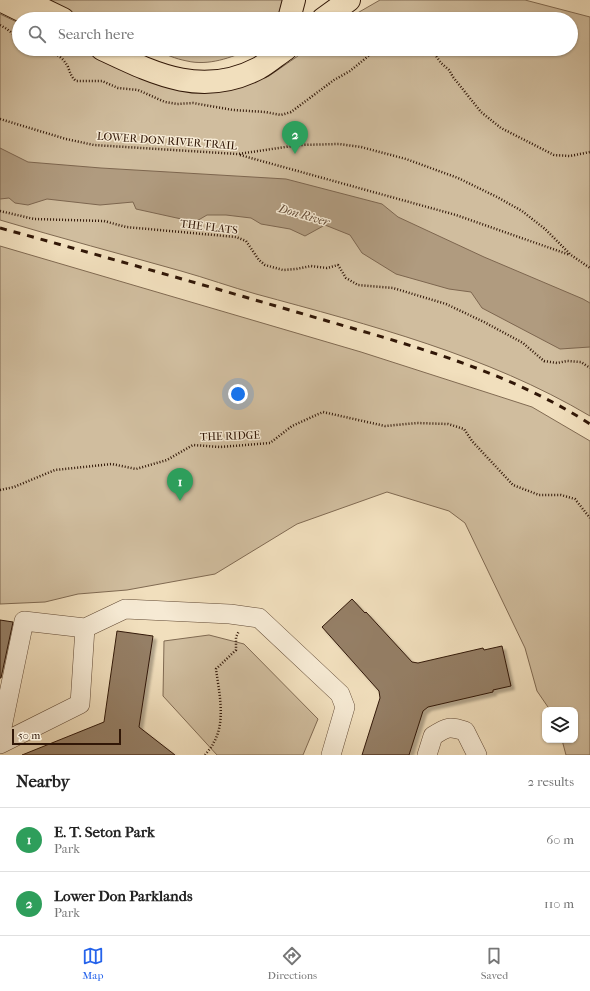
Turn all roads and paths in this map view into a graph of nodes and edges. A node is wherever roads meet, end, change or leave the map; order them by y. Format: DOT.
graph roads {
  1 [pos="0,0"];
  2 [pos="25,0"];
  3 [pos="294,0"];
  4 [pos="349,0"];
  5 [pos="25,12"];
  6 [pos="47,12"];
  7 [pos="291,12"];
  8 [pos="333,12"];
  9 [pos="0,25"];
  10 [pos="12,33"];
  11 [pos="118,56"];
  12 [pos="149,56"];
  13 [pos="258,56"];
  14 [pos="276,56"];
  15 [pos="436,56"];
  16 [pos="0,119"];
  17 [pos="590,152"];
  18 [pos="238,154"];
  19 [pos="0,210"];
  20 [pos="571,255"];
  21 [pos="590,268"];
  22 [pos="590,368"];
  23 [pos="0,490"];
  24 [pos="590,518"];
  25 [pos="245,616"];
  26 [pos="85,628"];
  27 [pos="0,737"];
  28 [pos="0,744"];
  29 [pos="205,755"];
  30 [pos="331,755"];
  31 [pos="427,755"];
  32 [pos="477,755"];
  1 -- 5 [label="highway"];
  2 -- 6 [label="highway"];
  3 -- 7 [label="highway"];
  4 -- 8 [label="highway"];
  9 -- 10 [label="path"];
  11 -- 14 [label="highway"];
  12 -- 13 [label="highway"];
  15 -- 17 [label="path"];
  16 -- 18 [label="path, LOWER DON RIVER TRAIL"];
  18 -- 20 [label="path"];
  18 -- 20 [label="path, LOWER DON RIVER TRAIL"];
  19 -- 22 [label="path, THE FLATS"];
  20 -- 21 [label="path, LOWER DON RIVER TRAIL"];
  23 -- 24 [label="path, THE RIDGE"];
  25 -- 26 [label="lane"];
  25 -- 29 [label="path"];
  25 -- 30 [label="lane"];
  26 -- 27 [label="lane"];
  26 -- 28 [label="lane"];
  31 -- 32 [label="lane"];
}
